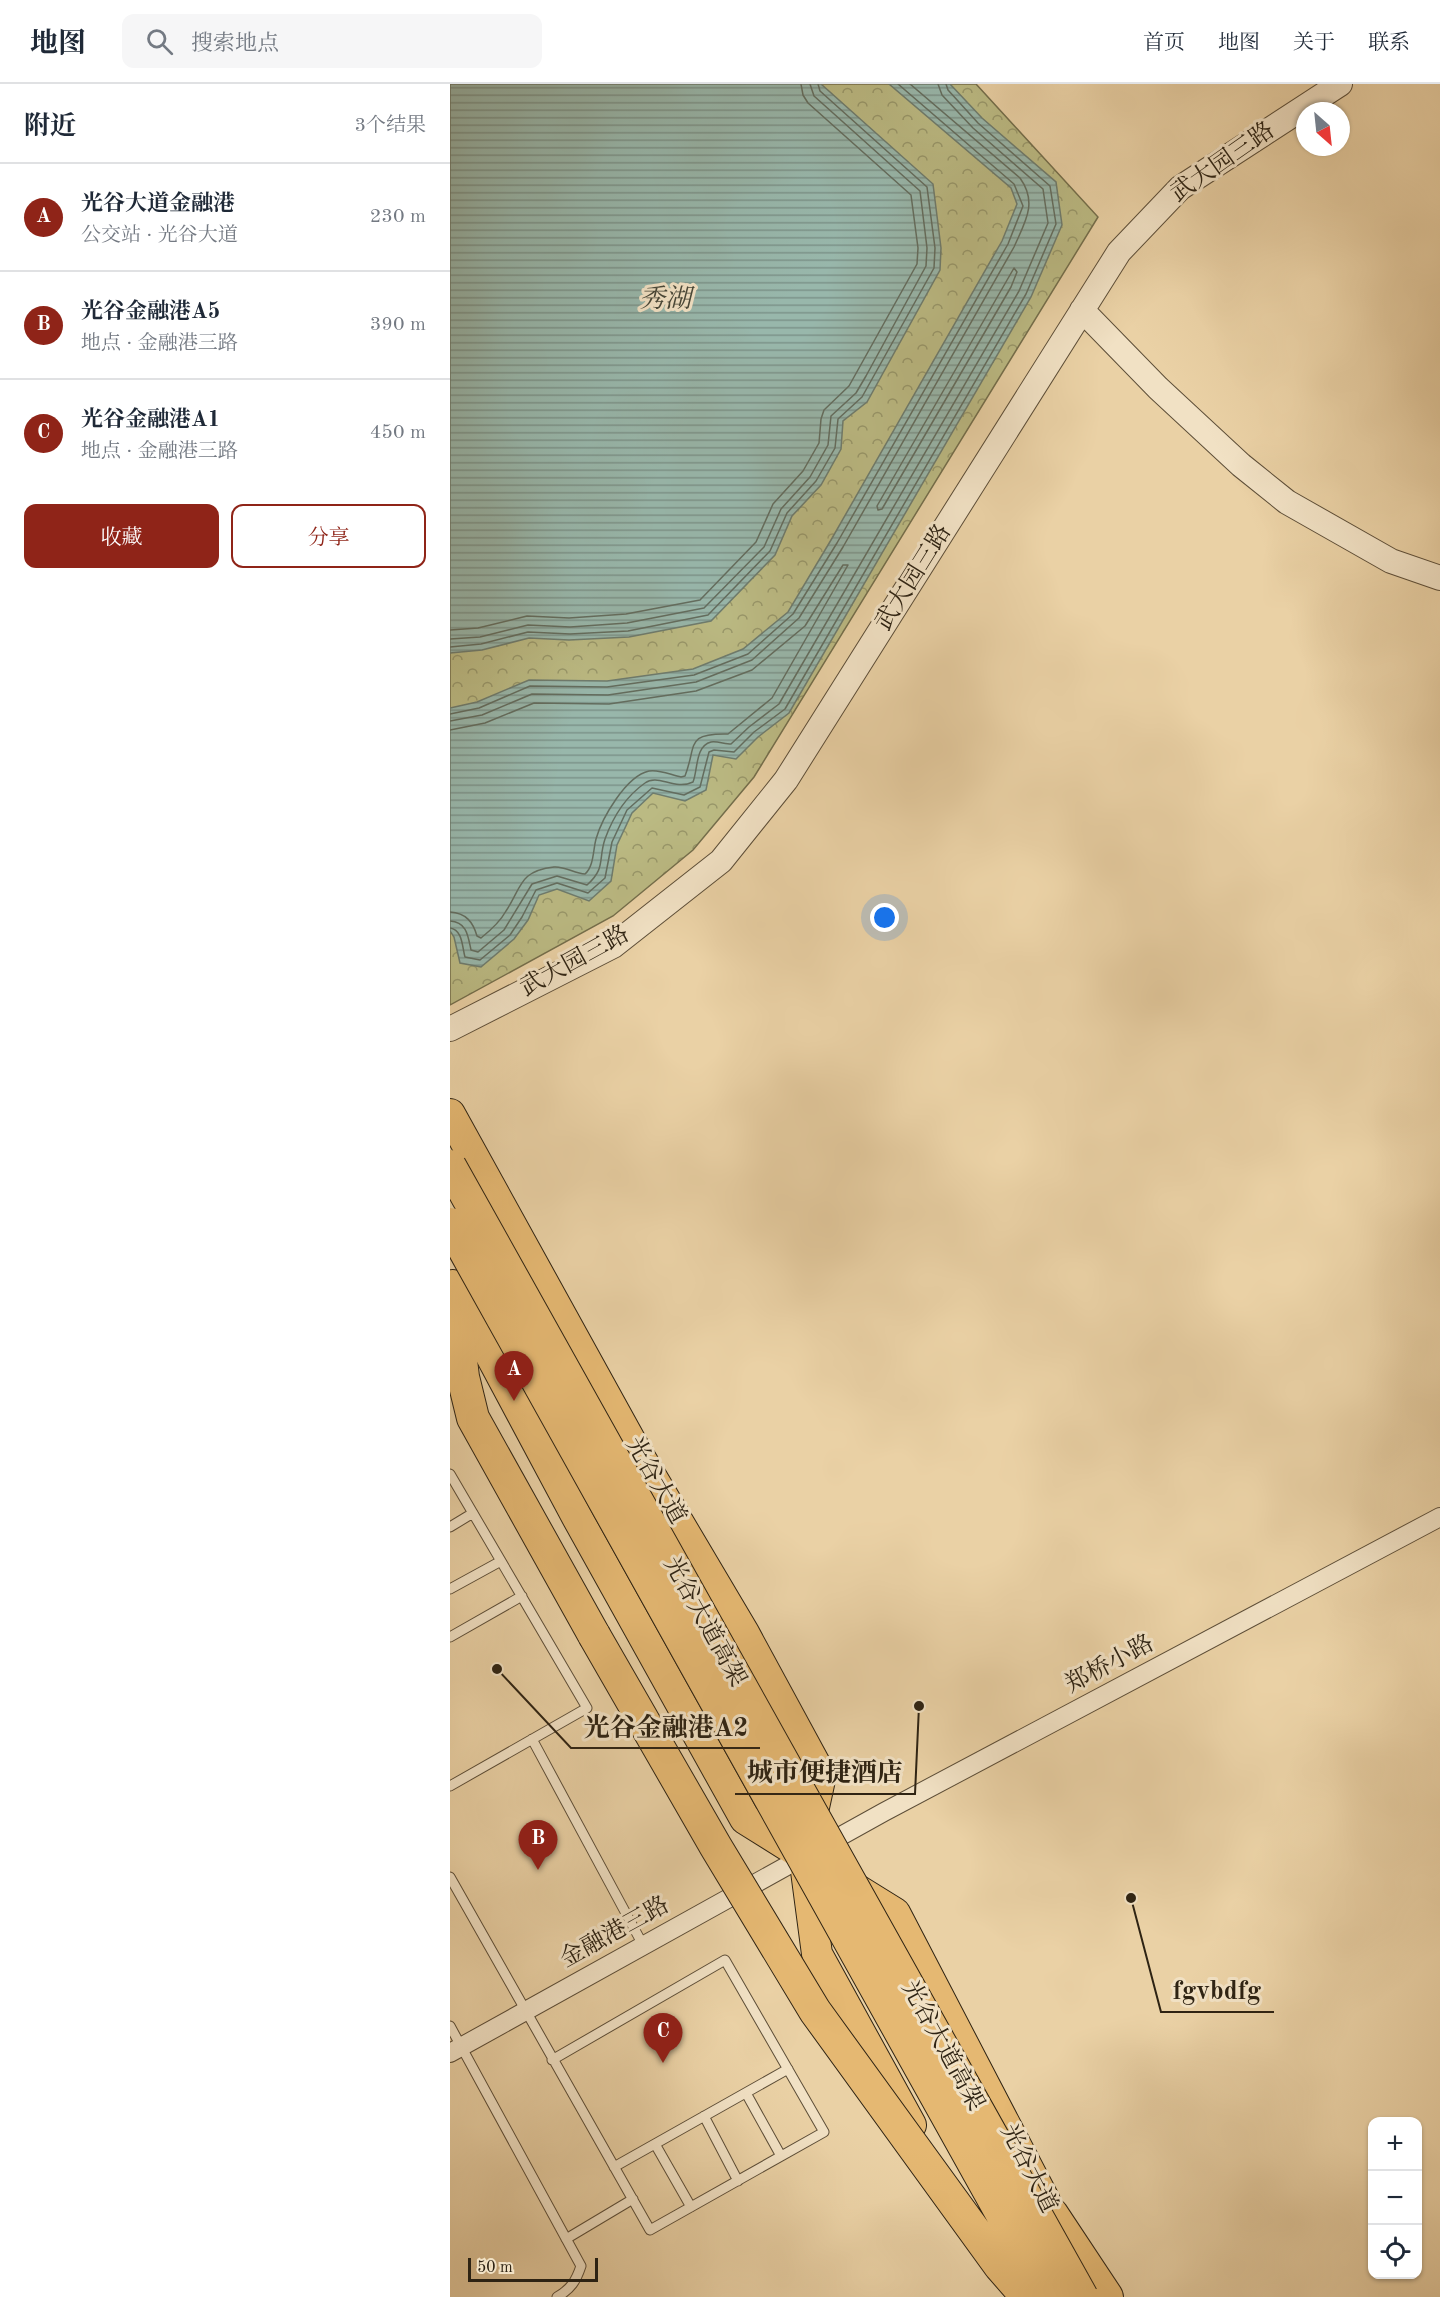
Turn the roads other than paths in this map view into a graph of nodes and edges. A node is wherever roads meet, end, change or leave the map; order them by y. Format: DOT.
graph roads {
  1 [pos="1340,84"];
  2 [pos="1082,310"];
  3 [pos="1440,578"];
  4 [pos="450,1029"];
  5 [pos="450,1114"];
  6 [pos="450,1166"];
  7 [pos="450,1224"];
  8 [pos="450,1280"];
  9 [pos="450,1289"];
  10 [pos="450,1474"];
  11 [pos="473,1513"];
  12 [pos="1440,1517"];
  13 [pos="450,1527"];
  14 [pos="501,1561"];
  15 [pos="450,1589"];
  16 [pos="522,1596"];
  17 [pos="450,1637"];
  18 [pos="532,1739"];
  19 [pos="450,1786"];
  20 [pos="804,1856"];
  21 [pos="450,1877"];
  22 [pos="643,1945"];
  23 [pos="524,2011"];
  24 [pos="450,2026"];
  25 [pos="456,2050"];
  26 [pos="552,2060"];
  27 [pos="788,2069"];
  28 [pos="746,2093"];
  29 [pos="704,2116"];
  30 [pos="655,2144"];
  31 [pos="781,2156"];
  32 [pos="614,2167"];
  33 [pos="738,2181"];
  34 [pos="633,2199"];
  35 [pos="691,2207"];
  36 [pos="1052,2214"];
  37 [pos="566,2239"];
  38 [pos="557,2297"];
  39 [pos="1006,2297"];
  40 [pos="1027,2297"];
  41 [pos="1048,2297"];
  42 [pos="1082,2297"];
  43 [pos="1095,2297"];
  44 [pos="1107,2297"];
  1 -- 2 [label="street, 武大园三路"];
  2 -- 3 [label="street"];
  2 -- 4 [label="street, 武大园三路"];
  5 -- 20 [label="main road, 光谷大道"];
  6 -- 42 [label="highway, 光谷大道高架, bridge"];
  7 -- 41 [label="highway, 光谷大道高架, bridge"];
  8 -- 20 [label="main road, 光谷大道"];
  9 -- 40 [label="highway, bridge"];
  10 -- 11 [label="lane"];
  11 -- 13 [label="lane"];
  11 -- 14 [label="lane"];
  12 -- 20 [label="street, 郑桥小路"];
  14 -- 15 [label="lane"];
  14 -- 16 [label="lane"];
  16 -- 17 [label="lane"];
  16 -- 18 [label="lane"];
  18 -- 19 [label="lane"];
  18 -- 22 [label="lane"];
  20 -- 22 [label="street, 金融港三路"];
  20 -- 36 [label="main road, 光谷大道"];
  20 -- 39 [label="main road, 光谷大道"];
  21 -- 23 [label="lane"];
  22 -- 23 [label="street, 金融港三路"];
  23 -- 25 [label="street, 金融港三路"];
  23 -- 26 [label="lane"];
  24 -- 25 [label="lane"];
  25 -- 37 [label="lane"];
  26 -- 27 [label="lane"];
  26 -- 32 [label="lane"];
  27 -- 28 [label="lane"];
  27 -- 31 [label="lane"];
  28 -- 29 [label="lane"];
  28 -- 31 [label="lane"];
  29 -- 30 [label="lane"];
  29 -- 33 [label="lane"];
  30 -- 32 [label="lane"];
  30 -- 35 [label="lane"];
  31 -- 33 [label="lane"];
  32 -- 34 [label="lane"];
  33 -- 35 [label="lane"];
  34 -- 35 [label="lane"];
  34 -- 37 [label="lane"];
  36 -- 43 [label="main road, 光谷大道"];
  36 -- 44 [label="highway"];
  37 -- 38 [label="lane"];
}
